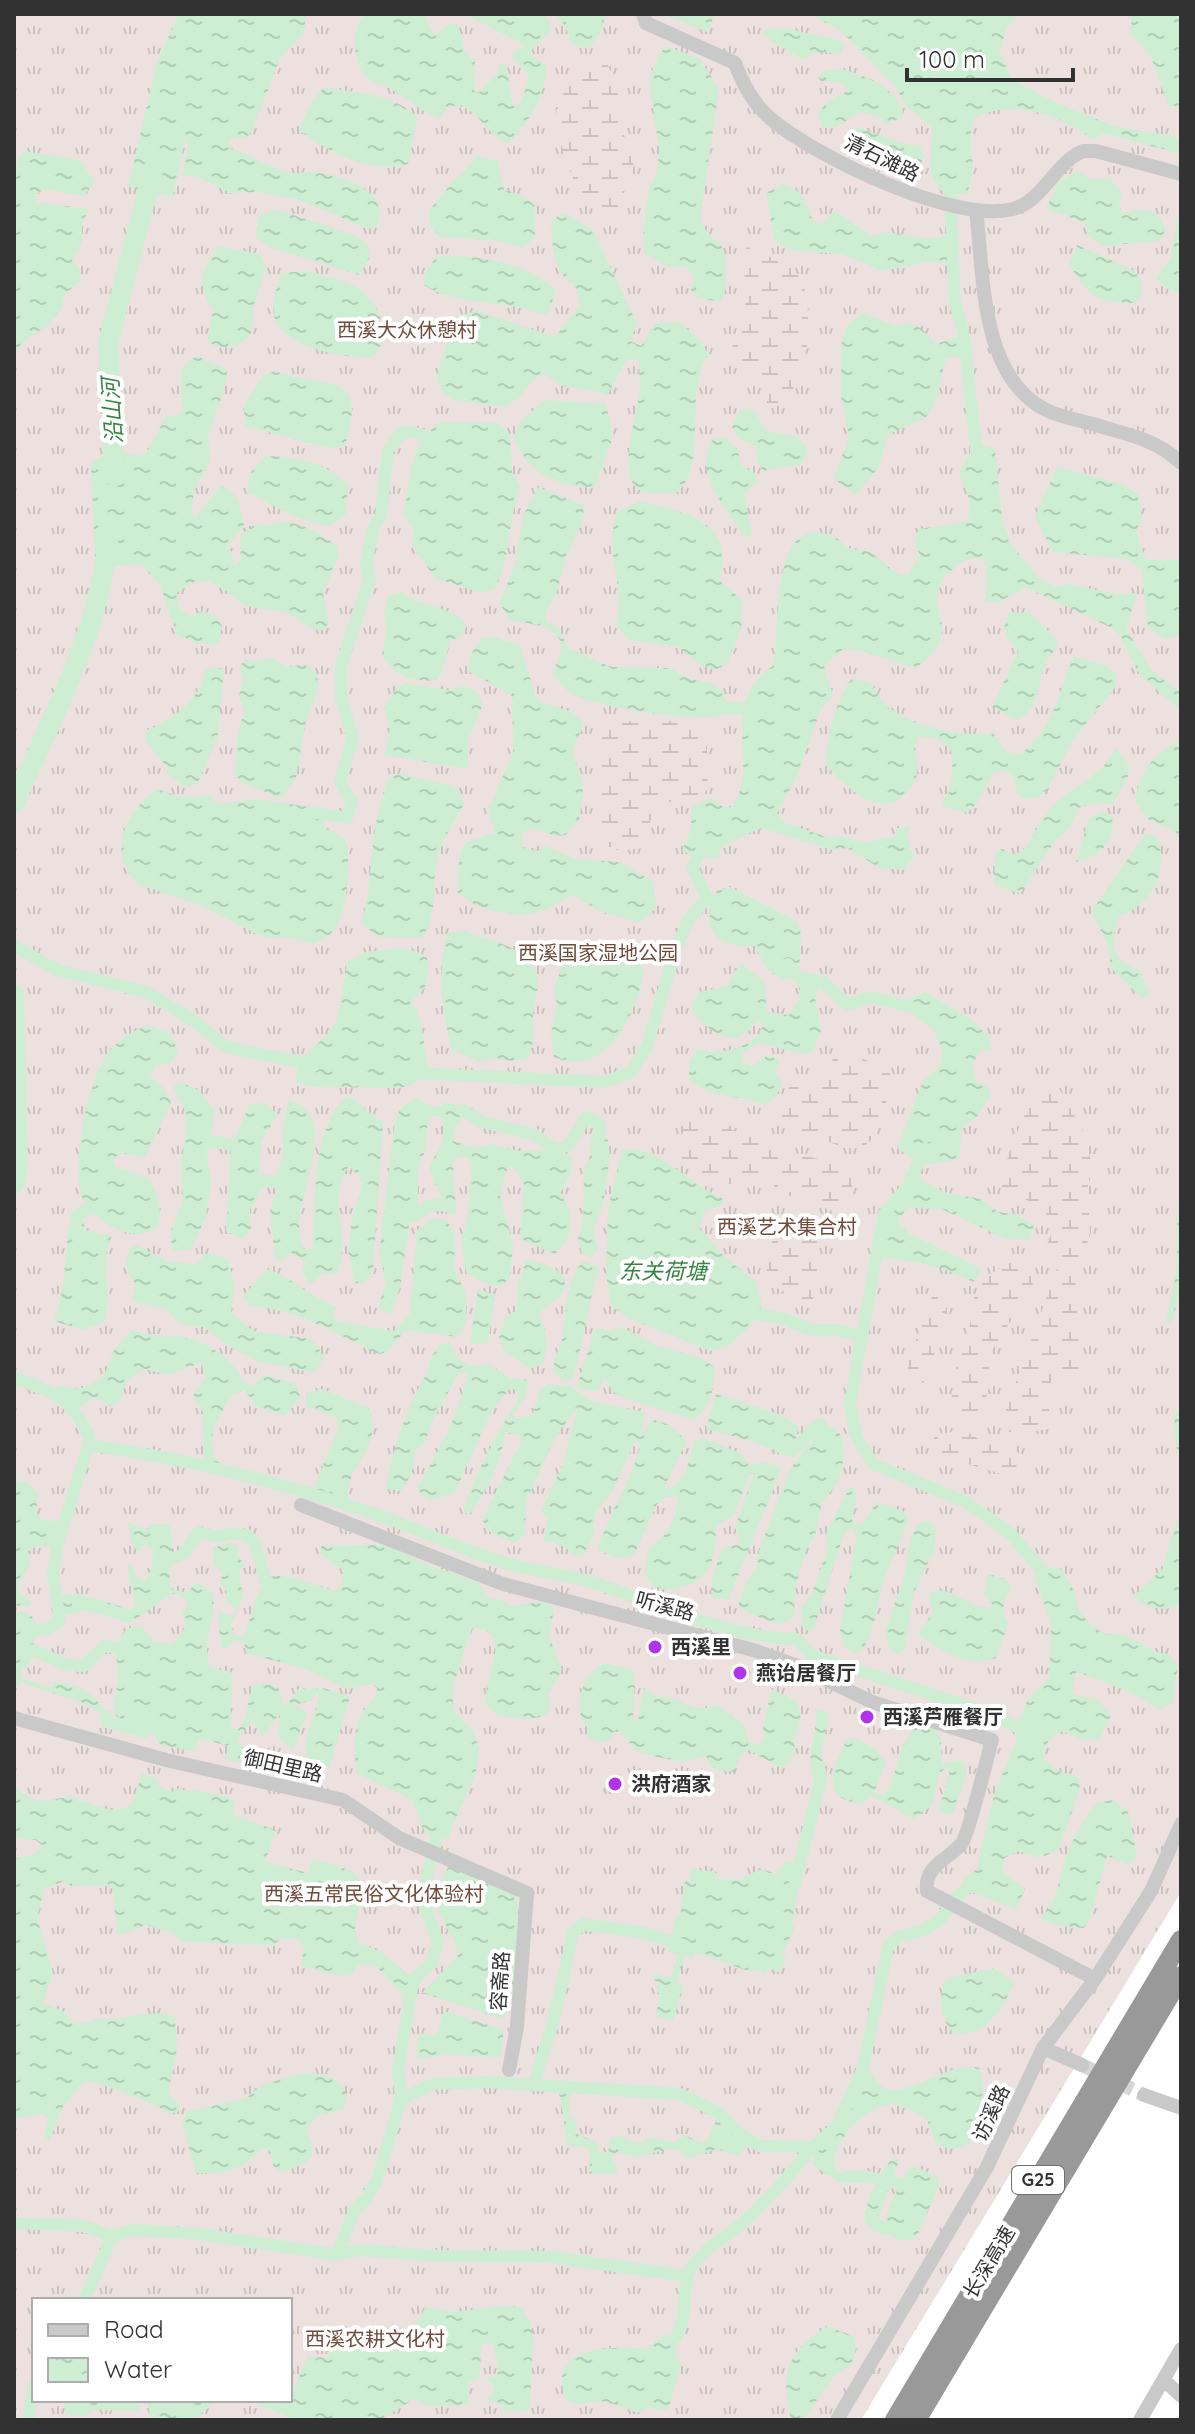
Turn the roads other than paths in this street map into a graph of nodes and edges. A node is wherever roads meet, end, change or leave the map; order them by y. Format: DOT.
graph roads {
  1 [pos="643,14"];
  2 [pos="1181,174"];
  3 [pos="976,210"];
  4 [pos="1181,463"];
  5 [pos="301,1505"];
  6 [pos="14,1718"];
  7 [pos="1181,1824"];
  8 [pos="527,1893"];
  9 [pos="1181,1940"];
  10 [pos="1181,1976"];
  11 [pos="1095,1979"];
  12 [pos="1043,2048"];
  13 [pos="1082,2065"];
  14 [pos="509,2070"];
  15 [pos="1144,2095"];
  16 [pos="1181,2108"];
  17 [pos="1181,2349"];
  18 [pos="1164,2380"];
  19 [pos="1181,2396"];
  20 [pos="837,2420"];
  21 [pos="895,2420"];
  22 [pos="916,2420"];
  23 [pos="1140,2420"];
  1 -- 3 [label="street, 清石滩路"];
  2 -- 3 [label="street, 清石滩路"];
  3 -- 4 [label="street"];
  5 -- 11 [label="street, 听溪路"];
  6 -- 8 [label="street, 御田里路"];
  7 -- 11 [label="street, 访溪路"];
  8 -- 14 [label="street, 容斋路"];
  9 -- 21 [label="highway, 长深高速 / G25"];
  10 -- 22 [label="highway, 长深高速 / G25"];
  11 -- 12 [label="street, 访溪路"];
  12 -- 13 [label="street"];
  12 -- 20 [label="street, 访溪路"];
  15 -- 16 [label="street"];
  17 -- 18 [label="street"];
  18 -- 19 [label="street"];
  18 -- 23 [label="street"];
}
